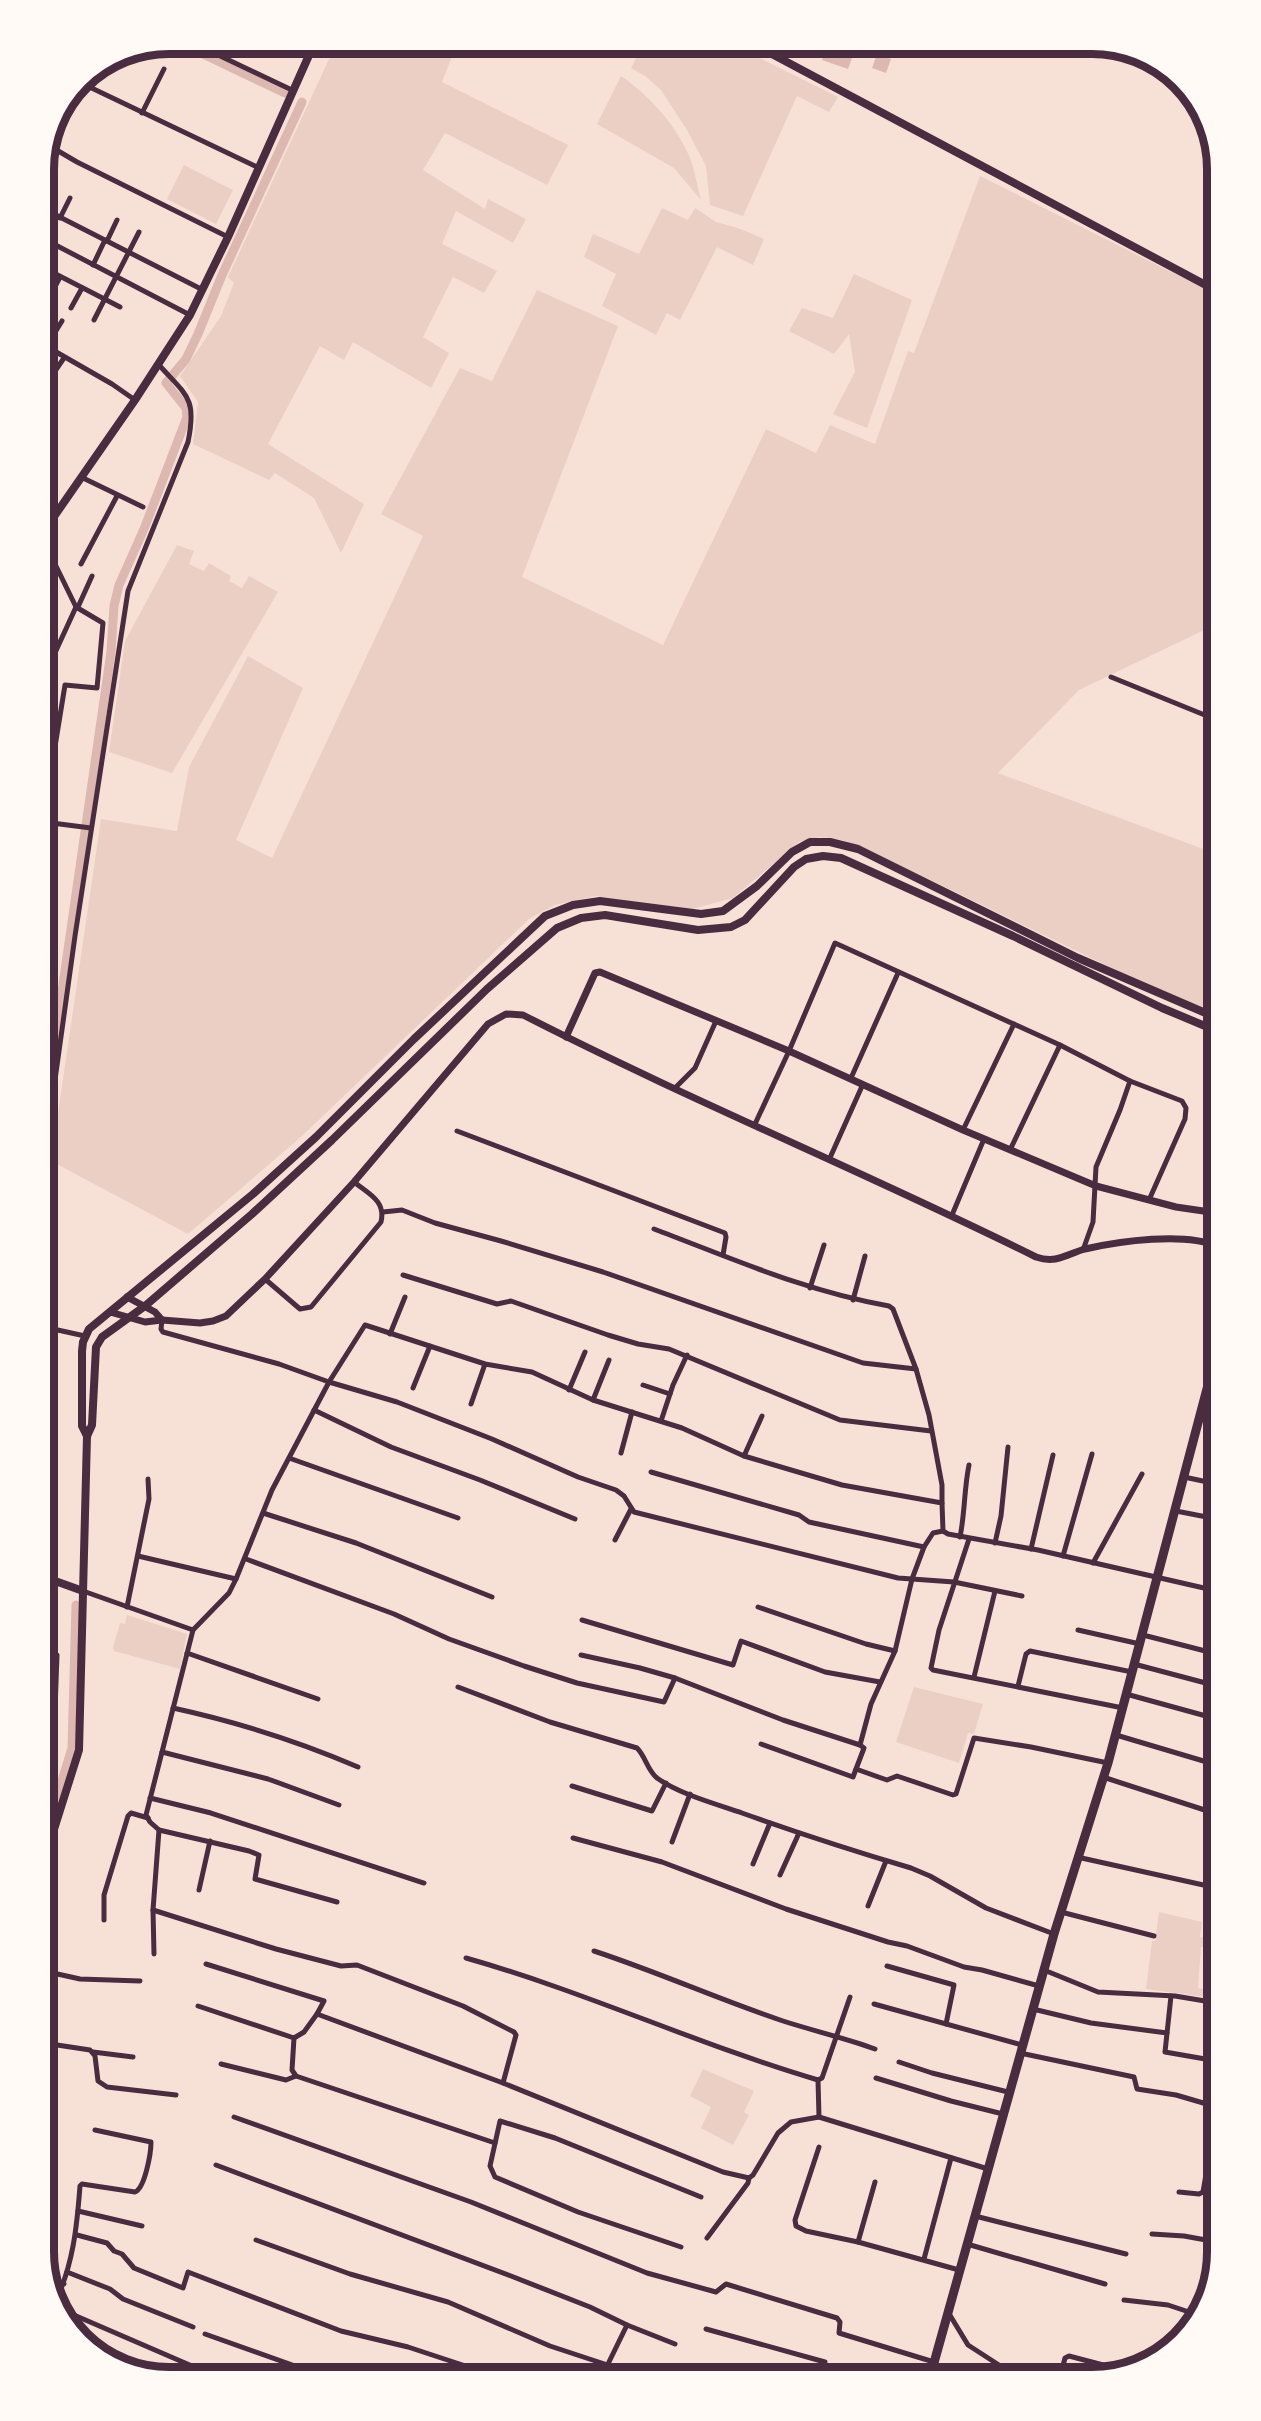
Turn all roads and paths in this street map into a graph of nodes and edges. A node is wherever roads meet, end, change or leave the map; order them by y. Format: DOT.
graph roads {
  1 [pos="216,54"];
  2 [pos="310,54"];
  3 [pos="772,54"];
  4 [pos="164,69"];
  5 [pos="89,87"];
  6 [pos="294,91"];
  7 [pos="142,113"];
  8 [pos="56,150"];
  9 [pos="259,168"];
  10 [pos="70,198"];
  11 [pos="54,215"];
  12 [pos="60,218"];
  13 [pos="117,220"];
  14 [pos="139,232"];
  15 [pos="228,237"];
  16 [pos="106,241"];
  17 [pos="54,244"];
  18 [pos="128,253"];
  19 [pos="93,265"];
  20 [pos="54,274"];
  21 [pos="60,277"];
  22 [pos="116,277"];
  23 [pos="1207,285"];
  24 [pos="82,288"];
  25 [pos="54,289"];
  26 [pos="203,291"];
  27 [pos="105,300"];
  28 [pos="120,307"];
  29 [pos="71,308"];
  30 [pos="190,315"];
  31 [pos="94,320"];
  32 [pos="62,321"];
  33 [pos="54,333"];
  34 [pos="54,352"];
  35 [pos="64,358"];
  36 [pos="159,365"];
  37 [pos="54,372"];
  38 [pos="135,400"];
  39 [pos="81,477"];
  40 [pos="117,496"];
  41 [pos="143,507"];
  42 [pos="54,510"];
  43 [pos="54,563"];
  44 [pos="81,564"];
  45 [pos="92,576"];
  46 [pos="77,607"];
  47 [pos="54,655"];
  48 [pos="1111,677"];
  49 [pos="1207,716"];
  50 [pos="54,753"];
  51 [pos="54,823"];
  52 [pos="87,827"];
  53 [pos="898,974"];
  54 [pos="1207,1013"];
  55 [pos="716,1021"];
  56 [pos="1014,1024"];
  57 [pos="1207,1026"];
  58 [pos="566,1037"];
  59 [pos="1060,1045"];
  60 [pos="789,1051"];
  61 [pos="851,1078"];
  62 [pos="1130,1081"];
  63 [pos="54,1082"];
  64 [pos="863,1084"];
  65 [pos="675,1088"];
  66 [pos="755,1124"];
  67 [pos="963,1130"];
  68 [pos="457,1131"];
  69 [pos="984,1139"];
  70 [pos="1010,1150"];
  71 [pos="829,1160"];
  72 [pos="354,1182"];
  73 [pos="1096,1186"];
  74 [pos="1149,1200"];
  75 [pos="1207,1211"];
  76 [pos="383,1212"];
  77 [pos="952,1215"];
  78 [pos="654,1229"];
  79 [pos="1207,1242"];
  80 [pos="824,1245"];
  81 [pos="1083,1250"];
  82 [pos="723,1255"];
  83 [pos="865,1256"];
  84 [pos="404,1275"];
  85 [pos="265,1279"];
  86 [pos="810,1288"];
  87 [pos="405,1296"];
  88 [pos="127,1297"];
  89 [pos="853,1300"];
  90 [pos="145,1306"];
  91 [pos="110,1312"];
  92 [pos="130,1318"];
  93 [pos="162,1320"];
  94 [pos="54,1329"];
  95 [pos="390,1334"];
  96 [pos="85,1336"];
  97 [pos="430,1346"];
  98 [pos="585,1352"];
  99 [pos="687,1355"];
  100 [pos="609,1360"];
  101 [pos="485,1364"];
  102 [pos="916,1369"];
  103 [pos="328,1382"];
  104 [pos="644,1384"];
  105 [pos="412,1388"];
  106 [pos="569,1390"];
  107 [pos="670,1394"];
  108 [pos="593,1400"];
  109 [pos="1207,1401"];
  110 [pos="471,1404"];
  111 [pos="314,1410"];
  112 [pos="632,1412"];
  113 [pos="762,1416"];
  114 [pos="661,1421"];
  115 [pos="932,1431"];
  116 [pos="87,1436"];
  117 [pos="1008,1447"];
  118 [pos="621,1453"];
  119 [pos="1092,1454"];
  120 [pos="1053,1455"];
  121 [pos="744,1456"];
  122 [pos="289,1458"];
  123 [pos="969,1465"];
  124 [pos="651,1472"];
  125 [pos="1142,1474"];
  126 [pos="1184,1477"];
  127 [pos="148,1479"];
  128 [pos="1207,1482"];
  129 [pos="942,1503"];
  130 [pos="631,1509"];
  131 [pos="1176,1511"];
  132 [pos="263,1514"];
  133 [pos="1207,1517"];
  134 [pos="458,1518"];
  135 [pos="575,1519"];
  136 [pos="943,1531"];
  137 [pos="960,1537"];
  138 [pos="969,1539"];
  139 [pos="615,1540"];
  140 [pos="995,1543"];
  141 [pos="924,1547"];
  142 [pos="1031,1549"];
  143 [pos="138,1556"];
  144 [pos="1063,1556"];
  145 [pos="246,1559"];
  146 [pos="1093,1563"];
  147 [pos="1158,1578"];
  148 [pos="236,1579"];
  149 [pos="912,1579"];
  150 [pos="54,1580"];
  151 [pos="954,1582"];
  152 [pos="1207,1589"];
  153 [pos="83,1591"];
  154 [pos="995,1591"];
  155 [pos="1022,1596"];
  156 [pos="492,1597"];
  157 [pos="127,1607"];
  158 [pos="758,1607"];
  159 [pos="582,1620"];
  160 [pos="193,1630"];
  161 [pos="1078,1630"];
  162 [pos="1142,1640"];
  163 [pos="896,1651"];
  164 [pos="1207,1651"];
  165 [pos="54,1653"];
  166 [pos="187,1653"];
  167 [pos="581,1655"];
  168 [pos="1133,1668"];
  169 [pos="974,1677"];
  170 [pos="675,1678"];
  171 [pos="880,1682"];
  172 [pos="1207,1684"];
  173 [pos="1018,1686"];
  174 [pos="459,1687"];
  175 [pos="1126,1694"];
  176 [pos="318,1699"];
  177 [pos="173,1708"];
  178 [pos="1123,1708"];
  179 [pos="1207,1716"];
  180 [pos="1116,1735"];
  181 [pos="54,1738"];
  182 [pos="761,1744"];
  183 [pos="861,1745"];
  184 [pos="162,1752"];
  185 [pos="1207,1762"];
  186 [pos="1108,1763"];
  187 [pos="358,1767"];
  188 [pos="856,1769"];
  189 [pos="1103,1777"];
  190 [pos="666,1783"];
  191 [pos="572,1786"];
  192 [pos="690,1794"];
  193 [pos="150,1798"];
  194 [pos="339,1805"];
  195 [pos="1207,1810"];
  196 [pos="148,1818"];
  197 [pos="770,1823"];
  198 [pos="54,1829"];
  199 [pos="159,1830"];
  200 [pos="799,1833"];
  201 [pos="573,1838"];
  202 [pos="210,1841"];
  203 [pos="672,1842"];
  204 [pos="1077,1857"];
  205 [pos="886,1861"];
  206 [pos="753,1864"];
  207 [pos="780,1875"];
  208 [pos="424,1883"];
  209 [pos="1207,1886"];
  210 [pos="200,1890"];
  211 [pos="337,1902"];
  212 [pos="868,1906"];
  213 [pos="153,1910"];
  214 [pos="1060,1912"];
  215 [pos="104,1920"];
  216 [pos="1054,1934"];
  217 [pos="1154,1936"];
  218 [pos="594,1951"];
  219 [pos="154,1954"];
  220 [pos="466,1958"];
  221 [pos="206,1964"];
  222 [pos="887,1966"];
  223 [pos="1044,1970"];
  224 [pos="54,1973"];
  225 [pos="140,1981"];
  226 [pos="1039,1986"];
  227 [pos="1171,1996"];
  228 [pos="850,1997"];
  229 [pos="1207,2001"];
  230 [pos="874,2004"];
  231 [pos="198,2006"];
  232 [pos="1033,2009"];
  233 [pos="317,2014"];
  234 [pos="946,2024"];
  235 [pos="1167,2033"];
  236 [pos="836,2035"];
  237 [pos="294,2038"];
  238 [pos="54,2045"];
  239 [pos="875,2049"];
  240 [pos="1021,2049"];
  241 [pos="93,2052"];
  242 [pos="133,2057"];
  243 [pos="1207,2059"];
  244 [pos="899,2062"];
  245 [pos="221,2064"];
  246 [pos="296,2076"];
  247 [pos="876,2078"];
  248 [pos="818,2080"];
  249 [pos="503,2083"];
  250 [pos="1008,2092"];
  251 [pos="176,2095"];
  252 [pos="1207,2104"];
  253 [pos="1003,2114"];
  254 [pos="234,2117"];
  255 [pos="819,2117"];
  256 [pos="95,2130"];
  257 [pos="495,2143"];
  258 [pos="819,2147"];
  259 [pos="951,2158"];
  260 [pos="216,2165"];
  261 [pos="1207,2168"];
  262 [pos="988,2169"];
  263 [pos="749,2178"];
  264 [pos="875,2182"];
  265 [pos="1179,2192"];
  266 [pos="701,2197"];
  267 [pos="78,2211"];
  268 [pos="975,2216"];
  269 [pos="142,2226"];
  270 [pos="1152,2234"];
  271 [pos="76,2235"];
  272 [pos="707,2238"];
  273 [pos="256,2240"];
  274 [pos="1207,2241"];
  275 [pos="858,2242"];
  276 [pos="967,2244"];
  277 [pos="681,2247"];
  278 [pos="1126,2254"];
  279 [pos="924,2259"];
  280 [pos="959,2270"];
  281 [pos="67,2272"];
  282 [pos="58,2281"];
  283 [pos="64,2284"];
  284 [pos="1105,2284"];
  285 [pos="61,2291"];
  286 [pos="1124,2300"];
  287 [pos="948,2312"];
  288 [pos="1190,2312"];
  289 [pos="73,2315"];
  290 [pos="627,2325"];
  291 [pos="193,2327"];
  292 [pos="706,2329"];
  293 [pos="205,2334"];
  294 [pos="675,2344"];
  295 [pos="934,2362"];
  296 [pos="192,2366"];
  297 [pos="607,2366"];
  298 [pos="1102,2366"];
  299 [pos="299,2367"];
  300 [pos="469,2367"];
  301 [pos="610,2367"];
  302 [pos="824,2367"];
  303 [pos="933,2367"];
  304 [pos="1002,2367"];
  305 [pos="1063,2367"];
  1 -- 6 [label="street"];
  2 -- 6 [label="main road"];
  3 -- 23 [label="main road"];
  4 -- 7 [label="street"];
  5 -- 7 [label="street"];
  6 -- 9 [label="main road"];
  7 -- 9 [label="street"];
  8 -- 15 [label="street"];
  9 -- 15 [label="main road"];
  10 -- 12 [label="street"];
  11 -- 12 [label="street"];
  12 -- 16 [label="street"];
  13 -- 16 [label="street"];
  14 -- 18 [label="street"];
  15 -- 26 [label="main road"];
  16 -- 18 [label="street"];
  16 -- 19 [label="street"];
  17 -- 19 [label="street"];
  18 -- 22 [label="street"];
  18 -- 26 [label="street"];
  19 -- 22 [label="street"];
  20 -- 21 [label="street"];
  21 -- 24 [label="street"];
  21 -- 25 [label="street"];
  22 -- 27 [label="street"];
  22 -- 30 [label="street"];
  24 -- 27 [label="street"];
  24 -- 29 [label="street"];
  26 -- 30 [label="main road"];
  27 -- 28 [label="street"];
  27 -- 31 [label="street"];
  30 -- 36 [label="main road"];
  32 -- 33 [label="street"];
  34 -- 35 [label="street"];
  35 -- 37 [label="street"];
  35 -- 38 [label="street"];
  36 -- 38 [label="main road"];
  36 -- 52 [label="street"];
  38 -- 39 [label="main road"];
  39 -- 40 [label="street"];
  39 -- 42 [label="main road"];
  40 -- 41 [label="street"];
  40 -- 44 [label="street"];
  43 -- 46 [label="street"];
  45 -- 46 [label="street"];
  46 -- 47 [label="street"];
  46 -- 50 [label="street"];
  48 -- 49 [label="street"];
  51 -- 52 [label="street"];
  52 -- 63 [label="street"];
  53 -- 56 [label="street"];
  53 -- 60 [label="street"];
  53 -- 61 [label="street"];
  54 -- 88 [label="main road"];
  55 -- 58 [label="street"];
  55 -- 60 [label="street"];
  55 -- 65 [label="street"];
  56 -- 59 [label="street"];
  56 -- 67 [label="street"];
  57 -- 90 [label="main road"];
  58 -- 65 [label="street"];
  58 -- 72 [label="street"];
  59 -- 62 [label="street"];
  59 -- 70 [label="street"];
  60 -- 61 [label="street"];
  60 -- 66 [label="street"];
  61 -- 64 [label="street"];
  62 -- 73 [label="street"];
  62 -- 74 [label="street"];
  64 -- 67 [label="street"];
  64 -- 71 [label="street"];
  65 -- 66 [label="street"];
  66 -- 71 [label="street"];
  67 -- 69 [label="street"];
  68 -- 82 [label="street"];
  69 -- 70 [label="street"];
  69 -- 77 [label="street"];
  70 -- 73 [label="street"];
  71 -- 77 [label="street"];
  72 -- 76 [label="street"];
  72 -- 85 [label="street"];
  73 -- 74 [label="street"];
  73 -- 81 [label="street"];
  74 -- 75 [label="street"];
  76 -- 85 [label="street"];
  76 -- 102 [label="street"];
  77 -- 81 [label="street"];
  78 -- 82 [label="street"];
  79 -- 81 [label="street"];
  80 -- 86 [label="street"];
  82 -- 86 [label="street"];
  83 -- 89 [label="street"];
  84 -- 99 [label="street"];
  85 -- 93 [label="street"];
  86 -- 89 [label="street"];
  87 -- 95 [label="street"];
  88 -- 90 [label="street"];
  88 -- 91 [label="main road"];
  89 -- 102 [label="street"];
  90 -- 92 [label="main road"];
  90 -- 93 [label="street"];
  91 -- 92 [label="street"];
  91 -- 96 [label="main road"];
  92 -- 93 [label="street"];
  92 -- 116 [label="main road"];
  93 -- 103 [label="street"];
  94 -- 96 [label="street"];
  95 -- 97 [label="street"];
  95 -- 103 [label="street"];
  96 -- 116 [label="main road"];
  97 -- 101 [label="street"];
  97 -- 105 [label="street"];
  98 -- 106 [label="street"];
  99 -- 107 [label="street"];
  99 -- 115 [label="street"];
  100 -- 108 [label="street"];
  101 -- 106 [label="street"];
  101 -- 110 [label="street"];
  102 -- 115 [label="street"];
  103 -- 111 [label="street"];
  103 -- 130 [label="street"];
  104 -- 107 [label="street"];
  106 -- 108 [label="street"];
  107 -- 114 [label="street"];
  108 -- 112 [label="street"];
  109 -- 126 [label="highway"];
  111 -- 122 [label="street"];
  111 -- 135 [label="street"];
  112 -- 114 [label="street"];
  112 -- 118 [label="street"];
  113 -- 121 [label="street"];
  114 -- 121 [label="street"];
  115 -- 129 [label="street"];
  116 -- 153 [label="main road"];
  117 -- 140 [label="street"];
  119 -- 144 [label="street"];
  120 -- 142 [label="street"];
  121 -- 129 [label="street"];
  122 -- 132 [label="street"];
  122 -- 134 [label="street"];
  123 -- 137 [label="street"];
  124 -- 141 [label="street"];
  125 -- 146 [label="street"];
  126 -- 128 [label="street"];
  126 -- 131 [label="highway"];
  127 -- 143 [label="street"];
  129 -- 136 [label="street"];
  130 -- 139 [label="street"];
  130 -- 149 [label="street"];
  131 -- 133 [label="street"];
  131 -- 147 [label="highway"];
  132 -- 145 [label="street"];
  132 -- 156 [label="street"];
  136 -- 137 [label="street"];
  136 -- 141 [label="street"];
  137 -- 138 [label="street"];
  138 -- 140 [label="street"];
  138 -- 151 [label="street"];
  140 -- 142 [label="street"];
  141 -- 149 [label="street"];
  142 -- 144 [label="street"];
  143 -- 148 [label="street"];
  143 -- 157 [label="street"];
  144 -- 146 [label="street"];
  145 -- 148 [label="street"];
  145 -- 170 [label="street"];
  146 -- 147 [label="street"];
  147 -- 152 [label="street"];
  147 -- 162 [label="highway"];
  148 -- 160 [label="street"];
  149 -- 151 [label="street"];
  149 -- 163 [label="street"];
  150 -- 153 [label="main road"];
  151 -- 154 [label="street"];
  151 -- 169 [label="street"];
  153 -- 157 [label="street"];
  153 -- 198 [label="main road"];
  154 -- 155 [label="street"];
  154 -- 169 [label="street"];
  157 -- 160 [label="street"];
  158 -- 163 [label="street"];
  159 -- 171 [label="street"];
  160 -- 166 [label="street"];
  161 -- 162 [label="street"];
  162 -- 164 [label="street"];
  162 -- 168 [label="highway"];
  163 -- 171 [label="street"];
  165 -- 181 [label="street"];
  166 -- 176 [label="street"];
  166 -- 177 [label="street"];
  167 -- 170 [label="street"];
  168 -- 172 [label="street"];
  168 -- 173 [label="street"];
  168 -- 175 [label="highway"];
  169 -- 173 [label="street"];
  170 -- 183 [label="street"];
  171 -- 183 [label="street"];
  173 -- 178 [label="street"];
  174 -- 190 [label="street"];
  175 -- 178 [label="highway"];
  175 -- 179 [label="street"];
  177 -- 184 [label="street"];
  177 -- 187 [label="street"];
  178 -- 180 [label="highway"];
  180 -- 185 [label="street"];
  180 -- 186 [label="highway"];
  182 -- 188 [label="street"];
  183 -- 188 [label="street"];
  184 -- 193 [label="street"];
  184 -- 194 [label="street"];
  186 -- 188 [label="street"];
  186 -- 189 [label="highway"];
  189 -- 195 [label="street"];
  189 -- 204 [label="highway"];
  190 -- 191 [label="street"];
  190 -- 192 [label="street"];
  192 -- 197 [label="street"];
  192 -- 203 [label="street"];
  193 -- 196 [label="street"];
  193 -- 208 [label="street"];
  196 -- 199 [label="street"];
  196 -- 215 [label="street"];
  197 -- 200 [label="street"];
  197 -- 206 [label="street"];
  199 -- 202 [label="street"];
  199 -- 213 [label="street"];
  200 -- 205 [label="street"];
  200 -- 207 [label="street"];
  201 -- 226 [label="street"];
  202 -- 210 [label="street"];
  202 -- 211 [label="street"];
  204 -- 209 [label="street"];
  204 -- 214 [label="highway"];
  205 -- 212 [label="street"];
  205 -- 216 [label="street"];
  213 -- 219 [label="street"];
  213 -- 249 [label="street"];
  214 -- 216 [label="highway"];
  214 -- 217 [label="street"];
  216 -- 223 [label="highway"];
  218 -- 236 [label="street"];
  220 -- 248 [label="street"];
  221 -- 233 [label="street"];
  222 -- 234 [label="street"];
  223 -- 226 [label="highway"];
  223 -- 227 [label="street"];
  224 -- 225 [label="street"];
  226 -- 232 [label="highway"];
  227 -- 229 [label="street"];
  227 -- 235 [label="street"];
  228 -- 236 [label="street"];
  230 -- 234 [label="street"];
  231 -- 237 [label="street"];
  232 -- 235 [label="street"];
  232 -- 240 [label="highway"];
  233 -- 237 [label="street"];
  233 -- 249 [label="street"];
  234 -- 240 [label="street"];
  235 -- 243 [label="street"];
  236 -- 239 [label="street"];
  236 -- 248 [label="street"];
  237 -- 246 [label="street"];
  238 -- 241 [label="street"];
  240 -- 250 [label="highway"];
  240 -- 252 [label="street"];
  241 -- 242 [label="street"];
  241 -- 251 [label="street"];
  244 -- 250 [label="street"];
  245 -- 246 [label="street"];
  246 -- 257 [label="street"];
  247 -- 253 [label="street"];
  248 -- 255 [label="street"];
  249 -- 263 [label="street"];
  250 -- 253 [label="highway"];
  253 -- 262 [label="highway"];
  254 -- 295 [label="street"];
  255 -- 259 [label="street"];
  255 -- 263 [label="street"];
  256 -- 267 [label="street"];
  257 -- 266 [label="street"];
  257 -- 277 [label="street"];
  258 -- 275 [label="street"];
  259 -- 262 [label="street"];
  259 -- 279 [label="street"];
  260 -- 290 [label="street"];
  261 -- 265 [label="street"];
  262 -- 268 [label="highway"];
  263 -- 272 [label="street"];
  264 -- 275 [label="street"];
  267 -- 269 [label="street"];
  267 -- 271 [label="street"];
  268 -- 276 [label="highway"];
  268 -- 278 [label="street"];
  270 -- 274 [label="street"];
  271 -- 281 [label="street"];
  271 -- 300 [label="street"];
  273 -- 297 [label="street"];
  275 -- 279 [label="street"];
  276 -- 280 [label="highway"];
  276 -- 284 [label="street"];
  279 -- 280 [label="street"];
  280 -- 287 [label="highway"];
  281 -- 283 [label="street"];
  281 -- 291 [label="street"];
  282 -- 283 [label="street"];
  283 -- 285 [label="street"];
  286 -- 288 [label="street"];
  287 -- 295 [label="highway"];
  287 -- 304 [label="street"];
  289 -- 296 [label="street"];
  290 -- 294 [label="street"];
  290 -- 297 [label="street"];
  292 -- 302 [label="street"];
  293 -- 299 [label="street"];
  295 -- 303 [label="highway"];
  297 -- 301 [label="street"];
  298 -- 305 [label="street"];
}
